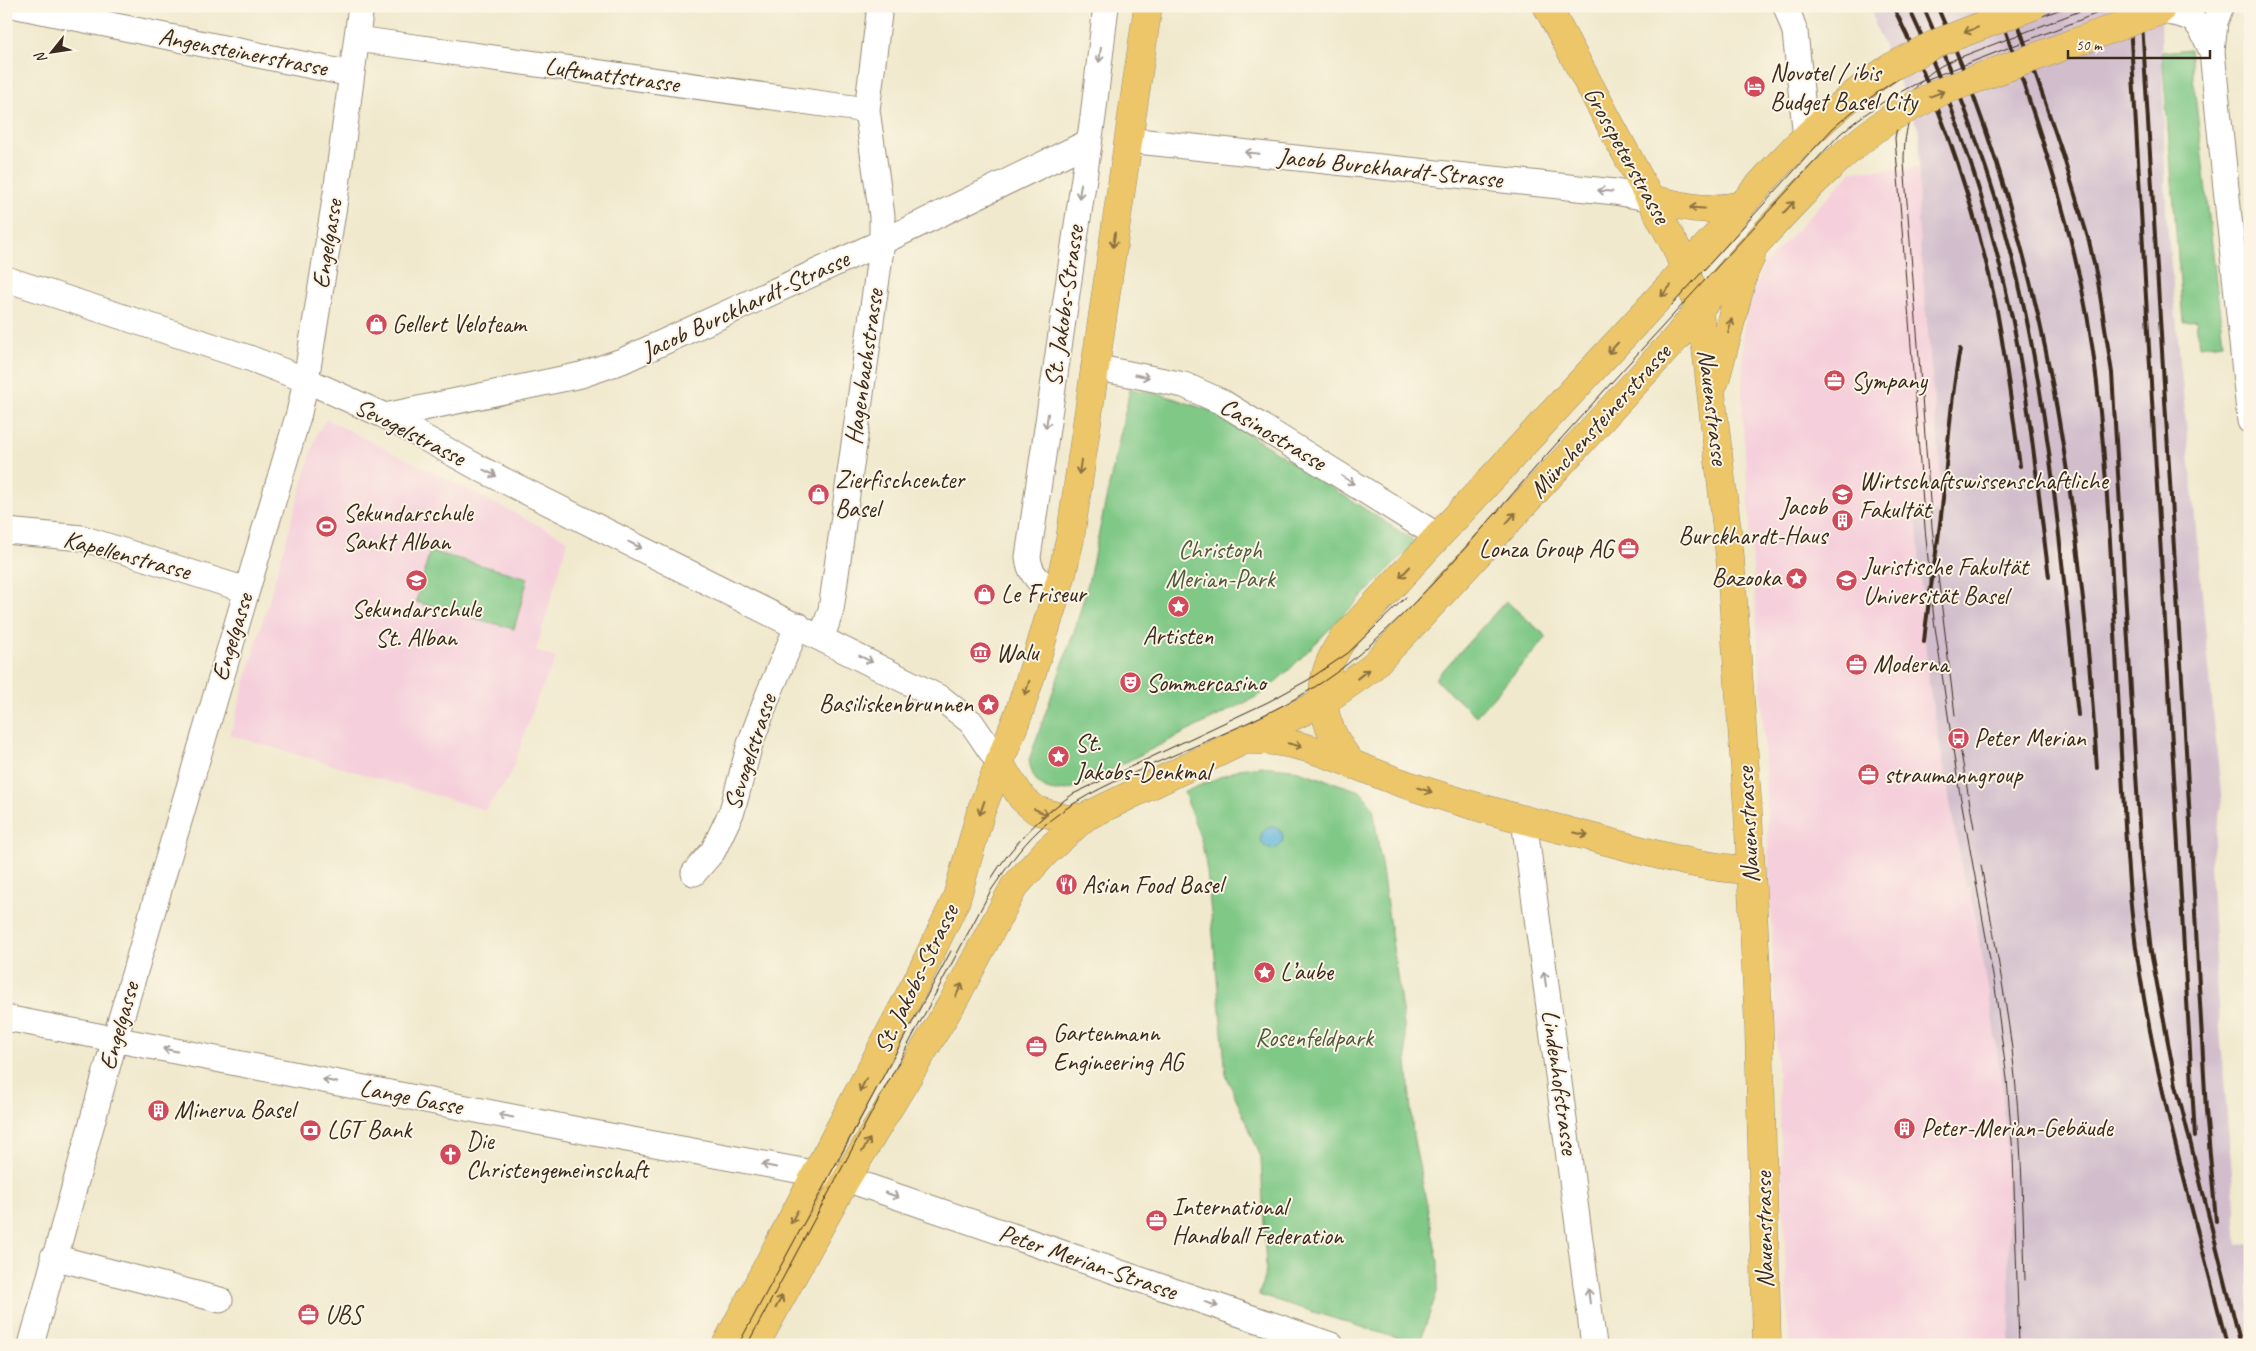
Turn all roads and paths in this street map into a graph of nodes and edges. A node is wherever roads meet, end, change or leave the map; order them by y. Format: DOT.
graph roads {
  1 [pos="17,6"];
  2 [pos="361,6"];
  3 [pos="880,6"];
  4 [pos="1106,6"];
  5 [pos="1148,6"];
  6 [pos="1547,6"];
  7 [pos="1786,6"];
  8 [pos="2033,6"];
  9 [pos="2220,6"];
  10 [pos="2167,8"];
  11 [pos="357,39"];
  12 [pos="2212,52"];
  13 [pos="351,74"];
  14 [pos="867,110"];
  15 [pos="1806,138"];
  16 [pos="1128,140"];
  17 [pos="1087,143"];
  18 [pos="1652,199"];
  19 [pos="1741,205"];
  20 [pos="1770,229"];
  21 [pos="882,242"];
  22 [pos="1686,269"];
  23 [pos="6,278"];
  24 [pos="1698,308"];
  25 [pos="1094,367"];
  26 [pos="2247,367"];
  27 [pos="306,380"];
  28 [pos="1712,390"];
  29 [pos="385,416"];
  30 [pos="2250,421"];
  31 [pos="6,531"];
  32 [pos="1438,536"];
  33 [pos="246,590"];
  34 [pos="1057,592"];
  35 [pos="798,625"];
  36 [pos="822,638"];
  37 [pos="1323,702"];
  38 [pos="1247,740"];
  39 [pos="1000,763"];
  40 [pos="1352,765"];
  41 [pos="1085,817"];
  42 [pos="1524,820"];
  43 [pos="1751,870"];
  44 [pos="694,873"];
  45 [pos="6,1018"];
  46 [pos="115,1039"];
  47 [pos="817,1174"];
  48 [pos="846,1179"];
  49 [pos="54,1257"];
  50 [pos="220,1300"];
  51 [pos="31,1345"];
  52 [pos="726,1345"];
  53 [pos="755,1345"];
  54 [pos="1331,1345"];
  55 [pos="1594,1345"];
  56 [pos="1767,1345"];
  1 -- 13 [label="street, Angensteinerstrasse"];
  2 -- 11 [label="street, Engelgasse"];
  3 -- 14 [label="street, Hagenbachstrasse"];
  4 -- 17 [label="street, St. Jakobs-Strasse, one-way"];
  5 -- 16 [label="main road, St. Jakobs-Strasse"];
  6 -- 18 [label="main road, Grosspeterstrasse"];
  7 -- 15 [label="street"];
  8 -- 15 [label="main road, Münchensteinerstrasse, one-way, bridge"];
  9 -- 12 [label="street"];
  10 -- 12 [label="street"];
  20 -- 10 [label="main road, Münchensteinerstrasse, one-way, bridge"];
  11 -- 13 [label="street, Engelgasse"];
  11 -- 14 [label="street, Luftmattstrasse"];
  12 -- 26 [label="street"];
  13 -- 27 [label="street, Engelgasse"];
  14 -- 21 [label="street, Hagenbachstrasse"];
  15 -- 19 [label="main road, Münchensteinerstrasse"];
  18 -- 16 [label="street, Jacob Burckhardt-Strasse, one-way"];
  16 -- 25 [label="main road, St. Jakobs-Strasse, one-way"];
  17 -- 21 [label="street, Jacob Burckhardt-Strasse"];
  17 -- 34 [label="street, St. Jakobs-Strasse, one-way"];
  19 -- 18 [label="main road, one-way"];
  18 -- 22 [label="main road, Grosspeterstrasse"];
  19 -- 22 [label="main road, Münchensteinerstrasse"];
  20 -- 24 [label="main road, Münchensteinerstrasse"];
  28 -- 20 [label="main road, one-way"];
  21 -- 29 [label="street, Jacob Burckhardt-Strasse"];
  21 -- 36 [label="street, Hagenbachstrasse"];
  22 -- 24 [label="main road, Grosspeterstrasse"];
  22 -- 32 [label="main road, Münchensteinerstrasse, one-way"];
  23 -- 27 [label="street, Sevogelstrasse"];
  24 -- 28 [label="main road, Nauenstrasse"];
  37 -- 24 [label="main road, Münchensteinerstrasse, one-way"];
  25 -- 32 [label="street, Casinostrasse, one-way"];
  25 -- 34 [label="main road, St. Jakobs-Strasse, one-way"];
  26 -- 30 [label="street"];
  27 -- 29 [label="street, Sevogelstrasse"];
  27 -- 33 [label="street, Engelgasse"];
  28 -- 43 [label="main road, Nauenstrasse"];
  29 -- 35 [label="street, Sevogelstrasse, one-way"];
  31 -- 33 [label="street, Kapellenstrasse"];
  32 -- 37 [label="main road, Münchensteinerstrasse, one-way"];
  33 -- 46 [label="street, Engelgasse"];
  34 -- 39 [label="main road, St. Jakobs-Strasse, one-way"];
  35 -- 36 [label="street, Sevogelstrasse"];
  35 -- 44 [label="street, Sevogelstrasse"];
  36 -- 39 [label="street, Sevogelstrasse, one-way"];
  37 -- 38 [label="main road, Münchensteinerstrasse"];
  37 -- 40 [label="main road"];
  38 -- 40 [label="main road, one-way"];
  38 -- 41 [label="main road, Münchensteinerstrasse"];
  39 -- 41 [label="main road, Münchensteinerstrasse, one-way"];
  39 -- 47 [label="main road, St. Jakobs-Strasse, one-way"];
  40 -- 42 [label="main road, one-way"];
  48 -- 41 [label="main road, St. Jakobs-Strasse, one-way"];
  42 -- 43 [label="main road, one-way"];
  55 -- 42 [label="street, Lindenhofstrasse, one-way"];
  43 -- 56 [label="main road, Nauenstrasse"];
  45 -- 46 [label="street, Lange Gasse"];
  47 -- 46 [label="street, Lange Gasse, one-way"];
  46 -- 49 [label="street, Engelgasse"];
  47 -- 48 [label="street, Lange Gasse"];
  47 -- 52 [label="main road, St. Jakobs-Strasse, one-way"];
  53 -- 48 [label="main road, St. Jakobs-Strasse, one-way"];
  48 -- 54 [label="street, Peter Merian-Strasse, one-way"];
  49 -- 50 [label="street"];
  49 -- 51 [label="street, Engelgasse"];
}
